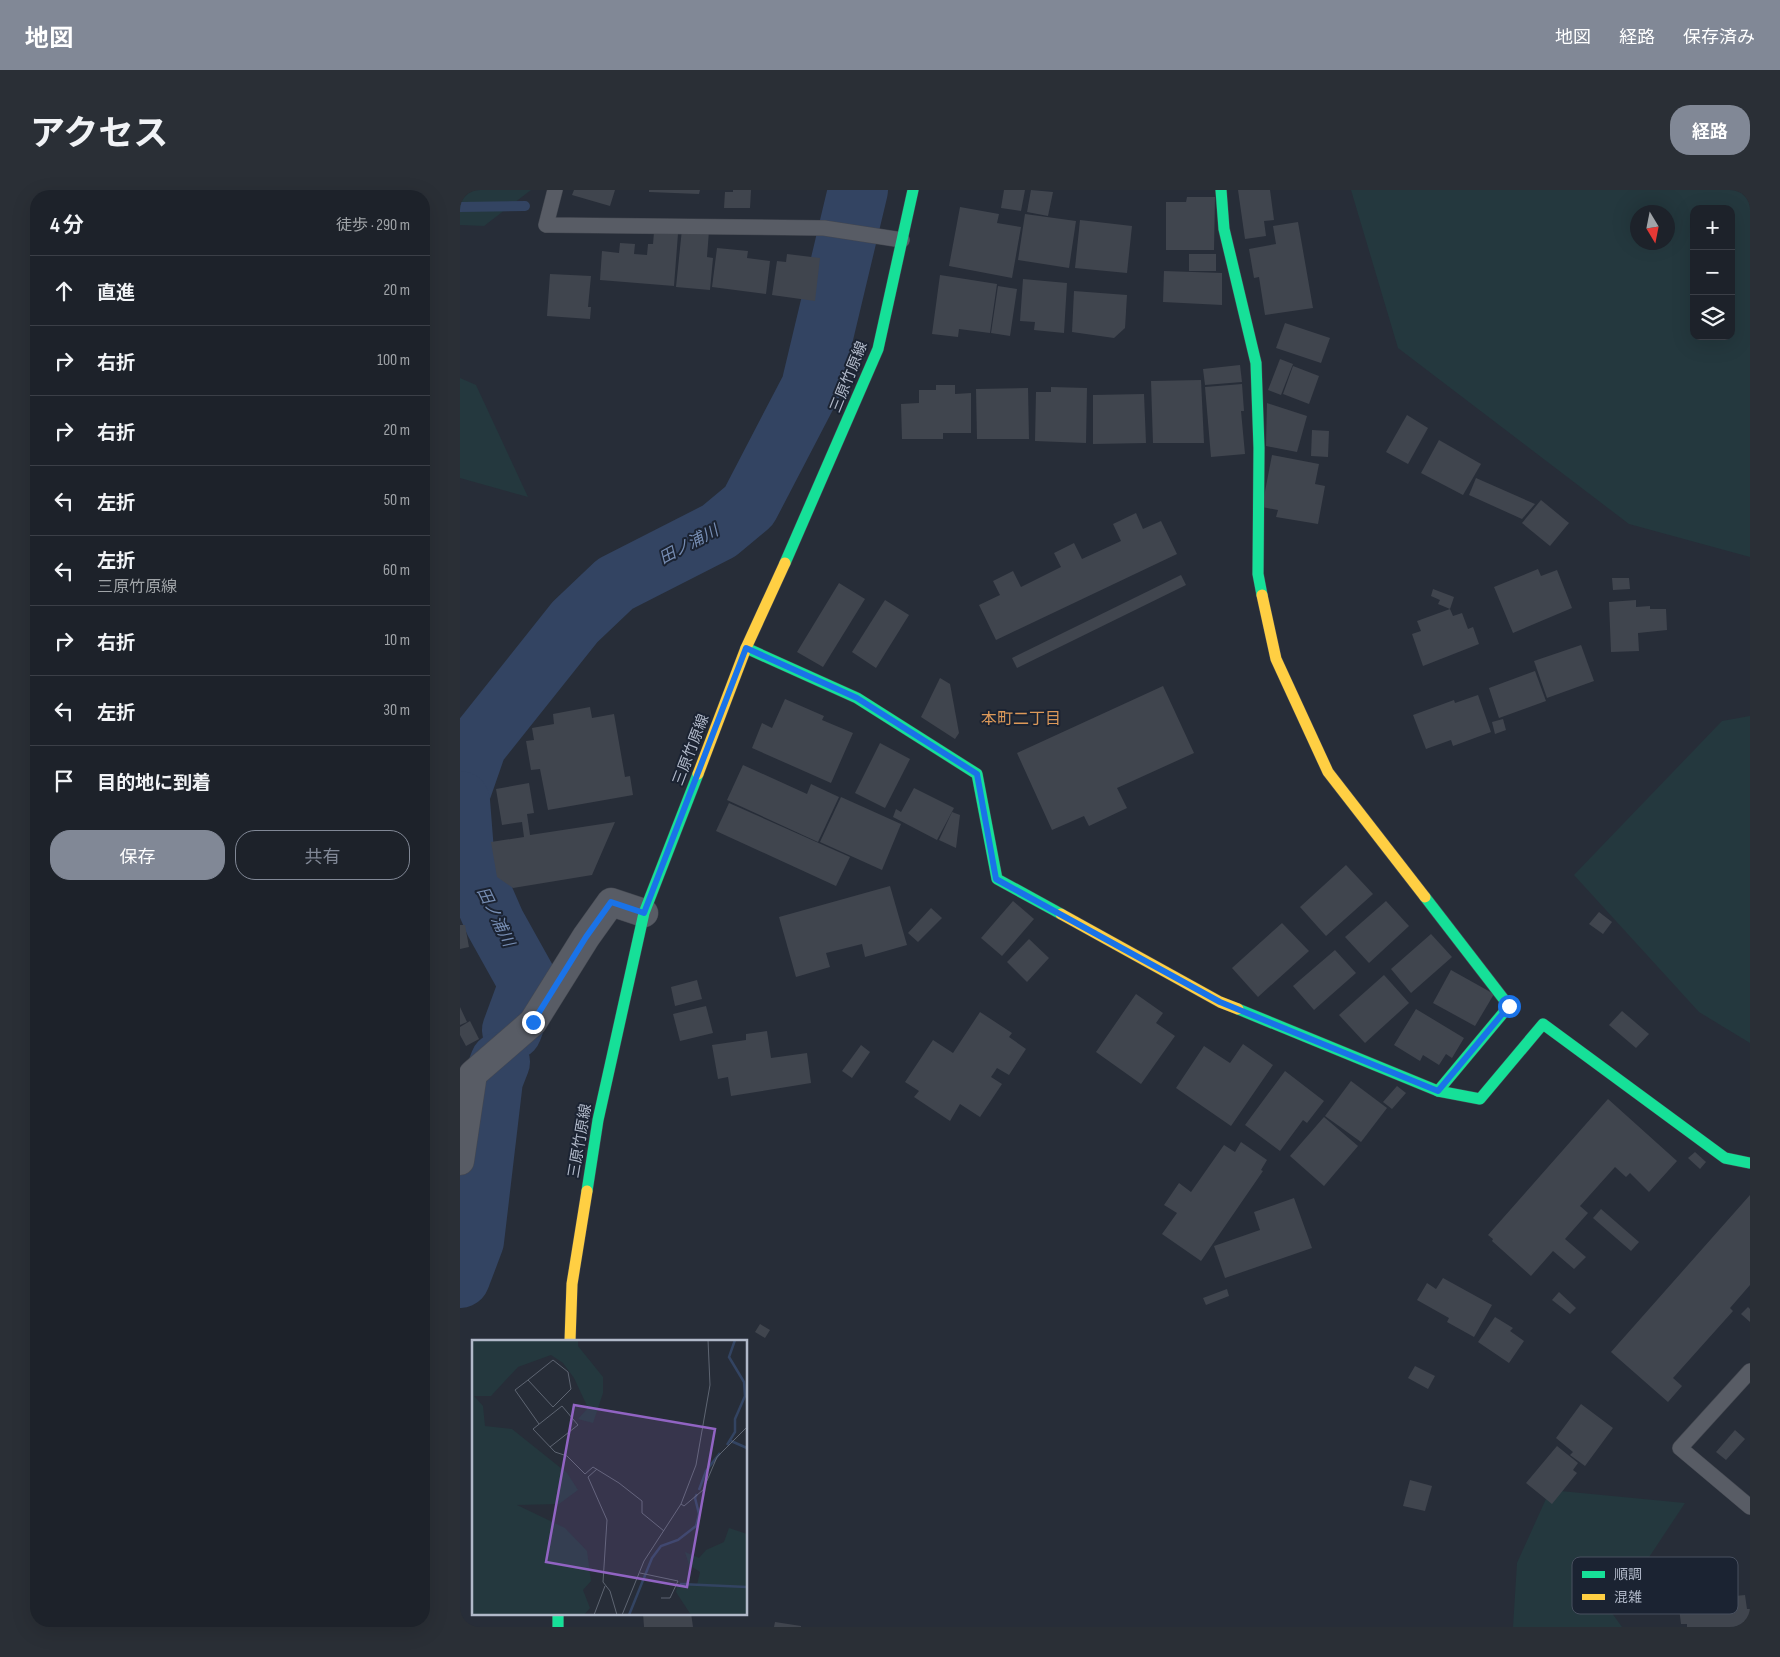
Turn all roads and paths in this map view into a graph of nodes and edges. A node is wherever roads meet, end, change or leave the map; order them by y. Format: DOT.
graph roads {
  1 [pos="555,190"];
  2 [pos="912,190"];
  3 [pos="1220,190"];
  4 [pos="902,240"];
  5 [pos="746,648"];
  6 [pos="644,913"];
  7 [pos="1438,1091"];
  8 [pos="460,1161"];
  9 [pos="1750,1162"];
  10 [pos="570,1340"];
  11 [pos="1750,1371"];
  12 [pos="1750,1507"];
  13 [pos="558,1614"];
  14 [pos="558,1627"];
  1 -- 4 [label="lane"];
  2 -- 4 [label="street, 三原竹原線"];
  3 -- 7 [label="street"];
  4 -- 5 [label="street, 三原竹原線"];
  5 -- 6 [label="street, 三原竹原線"];
  5 -- 7 [label="street"];
  6 -- 8 [label="street"];
  6 -- 10 [label="street, 三原竹原線"];
  7 -- 9 [label="street"];
  11 -- 12 [label="lane"];
  13 -- 14 [label="street"];
}
